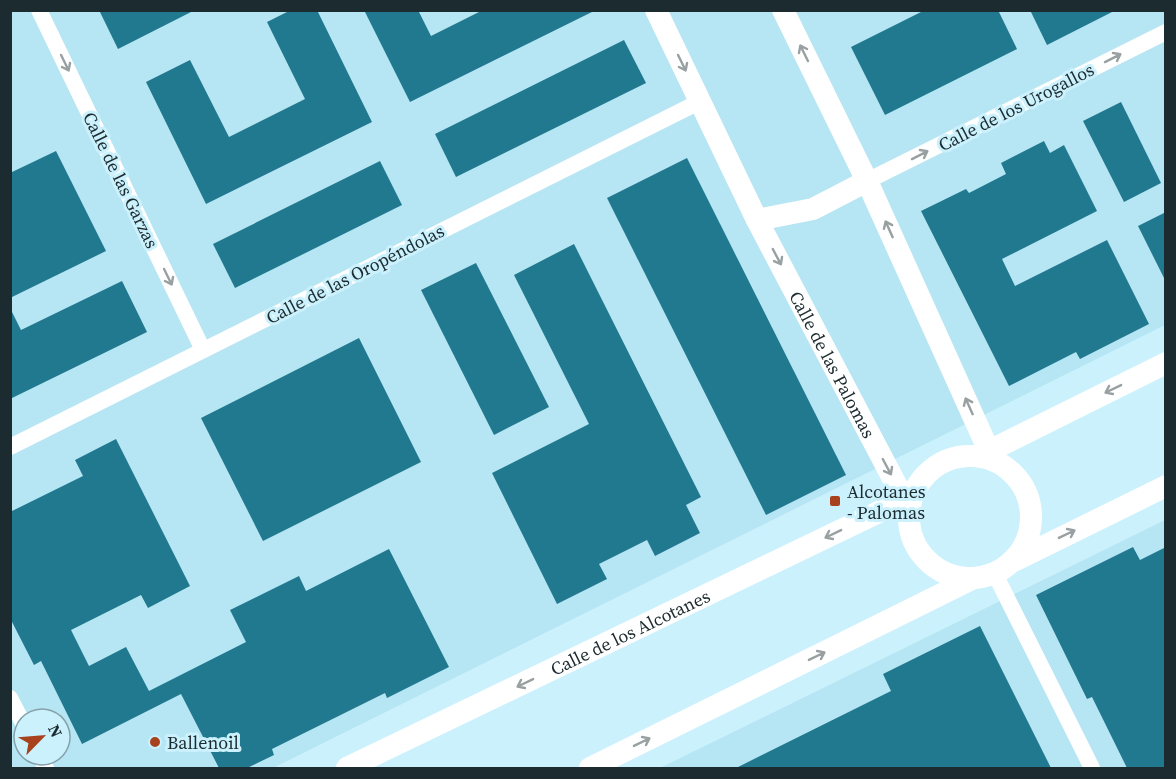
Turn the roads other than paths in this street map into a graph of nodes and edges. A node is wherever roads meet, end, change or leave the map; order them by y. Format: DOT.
graph roads {
  1 [pos="39,10"];
  2 [pos="656,10"];
  3 [pos="783,10"];
  4 [pos="1166,32"];
  5 [pos="700,101"];
  6 [pos="867,181"];
  7 [pos="757,220"];
  8 [pos="203,350"];
  9 [pos="1166,363"];
  10 [pos="10,447"];
  11 [pos="987,455"];
  12 [pos="1166,486"];
  13 [pos="908,502"];
  14 [pos="1014,560"];
  15 [pos="995,574"];
  16 [pos="972,579"];
  17 [pos="347,768"];
  18 [pos="590,768"];
  19 [pos="1092,768"];
  1 -- 8 [label="street, Calle de las Garzas, one-way"];
  2 -- 5 [label="street, Calle de las Palomas, one-way"];
  6 -- 3 [label="street, one-way"];
  6 -- 4 [label="street, Calle de los Urogallos, one-way"];
  5 -- 7 [label="street, Calle de las Palomas"];
  5 -- 8 [label="street, Calle de las Oropéndolas"];
  6 -- 7 [label="street"];
  11 -- 6 [label="street, one-way"];
  7 -- 13 [label="street, Calle de las Palomas, one-way"];
  8 -- 10 [label="street, Calle de las Oropéndolas"];
  9 -- 11 [label="street, one-way"];
  11 -- 13 [label="street"];
  11 -- 14 [label="street"];
  14 -- 12 [label="street, one-way"];
  13 -- 16 [label="street"];
  13 -- 17 [label="street, Calle de los Alcotanes, one-way"];
  14 -- 15 [label="street"];
  15 -- 16 [label="street"];
  15 -- 19 [label="street"];
  18 -- 16 [label="street, one-way"];
}
